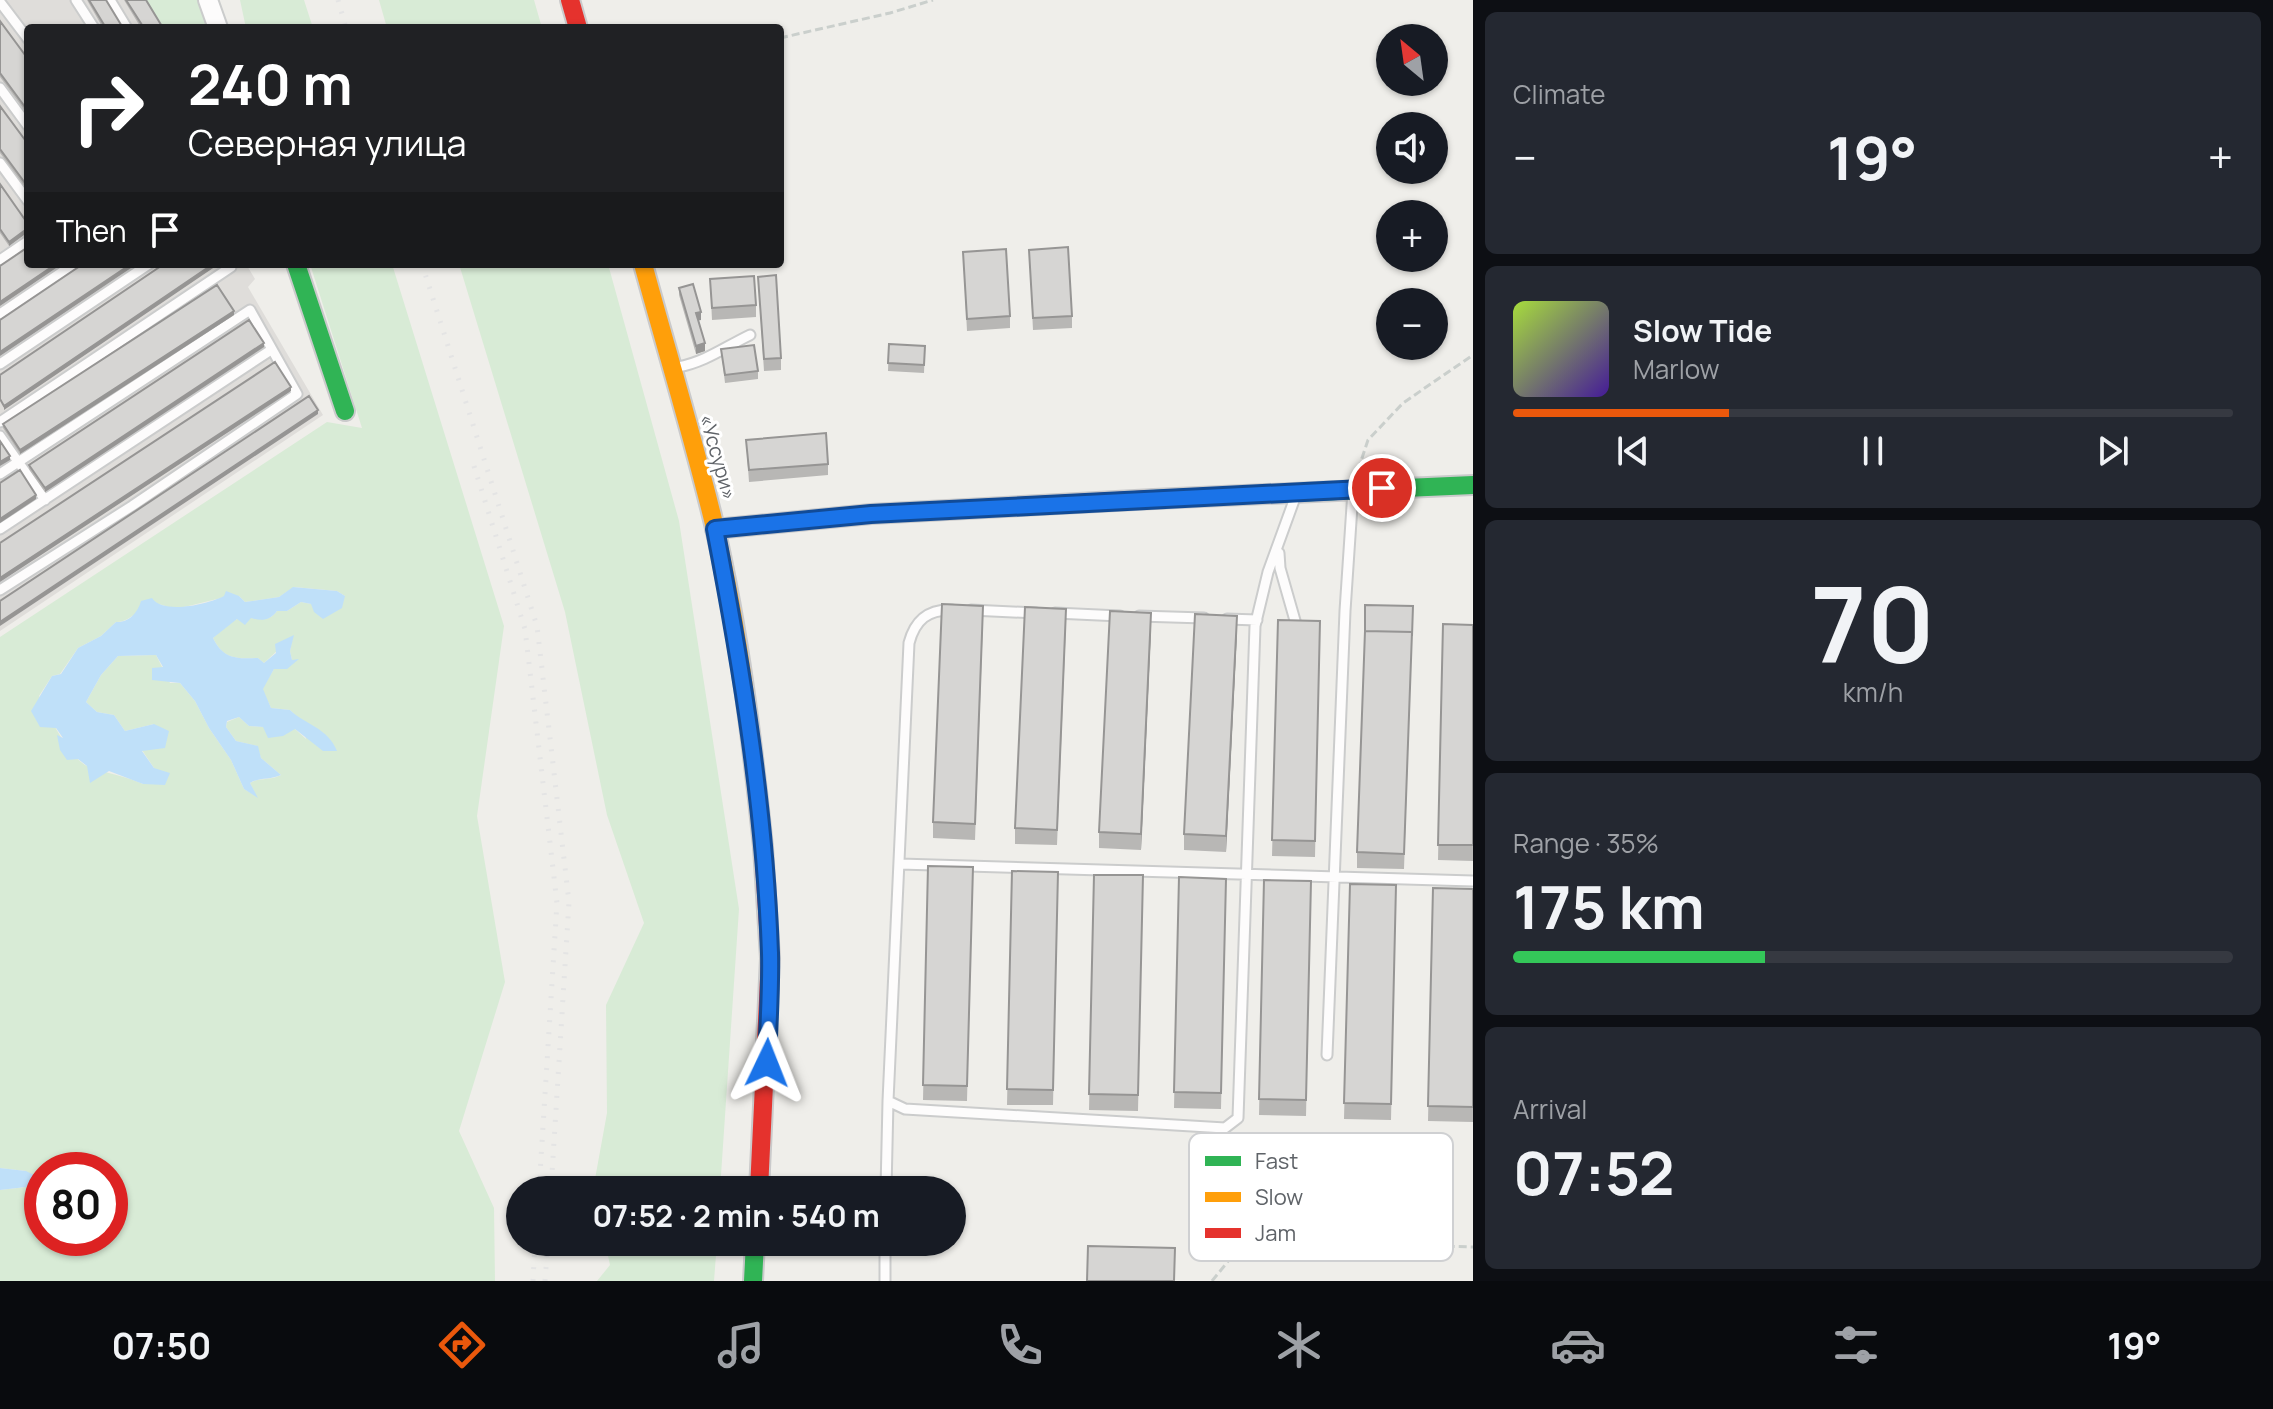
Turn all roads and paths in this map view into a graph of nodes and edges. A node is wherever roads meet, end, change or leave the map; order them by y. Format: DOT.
graph roads {
  1 [pos="76,0"];
  2 [pos="110,0"];
  3 [pos="208,0"];
  4 [pos="220,0"];
  5 [pos="570,0"];
  6 [pos="933,0"];
  7 [pos="0,2"];
  8 [pos="91,24"];
  9 [pos="125,24"];
  10 [pos="217,24"];
  11 [pos="225,24"];
  12 [pos="577,24"];
  13 [pos="24,34"];
  14 [pos="784,37"];
  15 [pos="0,88"];
  16 [pos="24,121"];
  17 [pos="0,163"];
  18 [pos="24,196"];
  19 [pos="24,244"];
  20 [pos="0,246"];
  21 [pos="4,258"];
  22 [pos="68,268"];
  23 [pos="143,268"];
  24 [pos="230,268"];
  25 [pos="297,268"];
  26 [pos="644,268"];
  27 [pos="0,314"];
  28 [pos="750,335"];
  29 [pos="271,350"];
  30 [pos="1473,355"];
  31 [pos="0,364"];
  32 [pos="671,368"];
  33 [pos="345,411"];
  34 [pos="0,422"];
  35 [pos="0,436"];
  36 [pos="17,462"];
  37 [pos="0,474"];
  38 [pos="1473,485"];
  39 [pos="1353,489"];
  40 [pos="1297,492"];
  41 [pos="45,500"];
  42 [pos="0,529"];
  43 [pos="715,529"];
  44 [pos="1278,549"];
  45 [pos="0,590"];
  46 [pos="1257,620"];
  47 [pos="1298,631"];
  48 [pos="900,864"];
  49 [pos="1245,874"];
  50 [pos="1336,875"];
  51 [pos="1473,881"];
  52 [pos="1327,1055"];
  53 [pos="888,1101"];
  54 [pos="760,1176"];
  55 [pos="886,1176"];
  56 [pos="1453,1246"];
  57 [pos="1473,1247"];
  58 [pos="754,1256"];
  59 [pos="885,1256"];
  60 [pos="1228,1261"];
  61 [pos="753,1281"];
  62 [pos="885,1281"];
  63 [pos="1212,1281"];
  1 -- 8 [label="lane"];
  2 -- 9 [label="lane"];
  3 -- 10 [label="street"];
  4 -- 11 [label="street"];
  5 -- 12 [label="main road"];
  6 -- 14 [label="path"];
  7 -- 13 [label="lane"];
  15 -- 16 [label="lane"];
  17 -- 18 [label="lane"];
  19 -- 21 [label="lane"];
  20 -- 21 [label="lane"];
  22 -- 27 [label="lane"];
  23 -- 31 [label="lane"];
  24 -- 34 [label="lane"];
  25 -- 33 [label="main road"];
  26 -- 32 [label="main road, «Уссури»"];
  28 -- 32 [label="lane"];
  29 -- 36 [label="lane"];
  29 -- 41 [label="lane"];
  29 -- 45 [label="lane"];
  30 -- 39 [label="path"];
  32 -- 43 [label="main road, «Уссури»"];
  35 -- 36 [label="lane"];
  36 -- 37 [label="lane"];
  36 -- 41 [label="lane"];
  38 -- 39 [label="main road"];
  39 -- 40 [label="main road"];
  39 -- 50 [label="lane"];
  40 -- 43 [label="main road"];
  40 -- 44 [label="lane"];
  41 -- 42 [label="lane"];
  43 -- 54 [label="main road, «Уссури»"];
  44 -- 46 [label="lane"];
  44 -- 47 [label="lane"];
  46 -- 48 [label="lane"];
  46 -- 49 [label="lane"];
  48 -- 49 [label="lane"];
  48 -- 53 [label="lane"];
  49 -- 50 [label="lane"];
  49 -- 53 [label="lane"];
  50 -- 51 [label="lane"];
  50 -- 52 [label="lane"];
  53 -- 55 [label="lane"];
  56 -- 57 [label="path"];
  58 -- 61 [label="main road"];
  59 -- 62 [label="lane"];
  60 -- 63 [label="path"];
}
